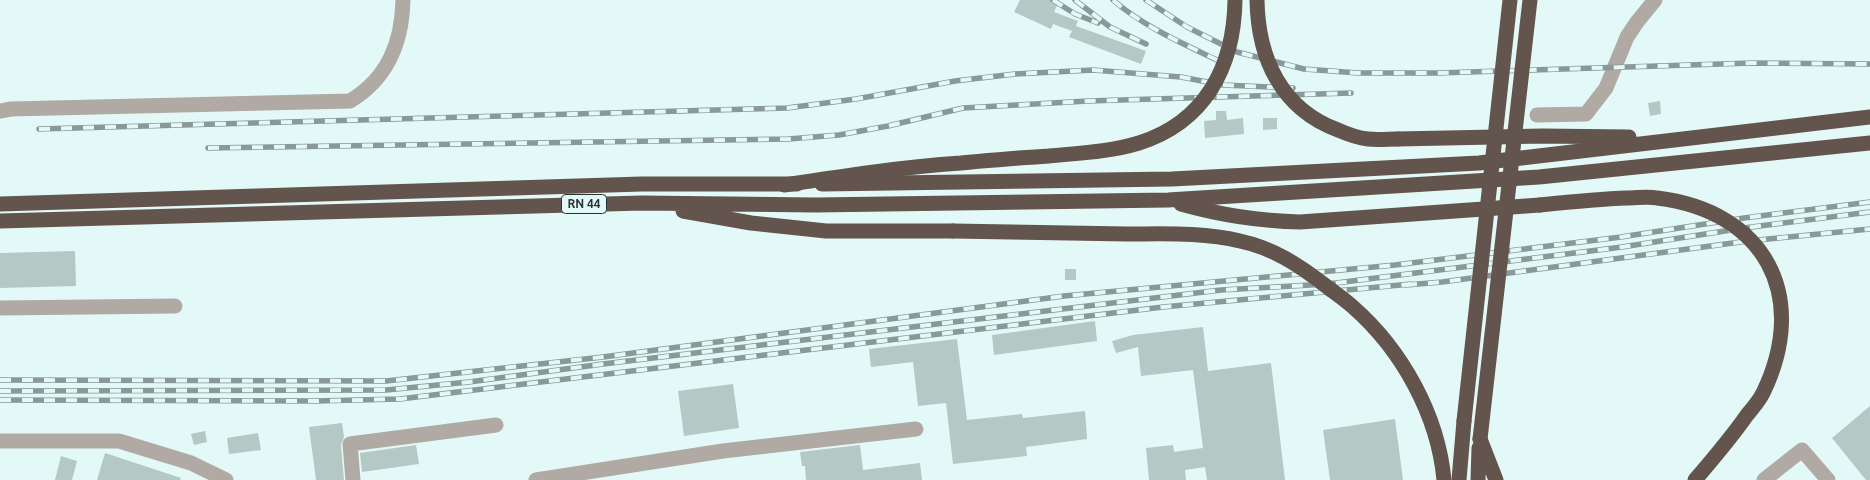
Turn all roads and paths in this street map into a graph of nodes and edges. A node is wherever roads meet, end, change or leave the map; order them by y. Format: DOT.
graph roads {
  1 [pos="403,0"];
  2 [pos="1235,0"];
  3 [pos="1256,0"];
  4 [pos="1510,0"];
  5 [pos="1530,0"];
  6 [pos="1655,0"];
  7 [pos="0,111"];
  8 [pos="1537,115"];
  9 [pos="1870,117"];
  10 [pos="1688,139"];
  11 [pos="1870,143"];
  12 [pos="784,185"];
  13 [pos="1168,200"];
  14 [pos="642,203"];
  15 [pos="0,204"];
  16 [pos="0,221"];
  17 [pos="175,306"];
  18 [pos="0,308"];
  19 [pos="496,425"];
  20 [pos="916,429"];
  21 [pos="1480,439"];
  22 [pos="0,441"];
  23 [pos="226,480"];
  24 [pos="353,480"];
  25 [pos="536,480"];
  26 [pos="1444,480"];
  27 [pos="1459,480"];
  28 [pos="1478,480"];
  29 [pos="1496,480"];
  30 [pos="1695,480"];
  31 [pos="1764,480"];
  32 [pos="1828,480"];
  1 -- 7 [label="street"];
  2 -- 12 [label="highway, bridge"];
  3 -- 10 [label="highway, bridge"];
  4 -- 27 [label="highway, bridge"];
  5 -- 21 [label="highway, bridge"];
  6 -- 8 [label="street"];
  9 -- 10 [label="highway"];
  10 -- 12 [label="highway"];
  11 -- 13 [label="highway"];
  12 -- 15 [label="highway"];
  13 -- 14 [label="highway, RN 44"];
  13 -- 30 [label="highway, bridge"];
  14 -- 16 [label="highway, RN 44"];
  14 -- 26 [label="highway, bridge"];
  17 -- 18 [label="street"];
  19 -- 24 [label="street"];
  20 -- 25 [label="street"];
  21 -- 28 [label="highway"];
  21 -- 29 [label="highway"];
  22 -- 23 [label="street"];
  31 -- 32 [label="street"];
}
